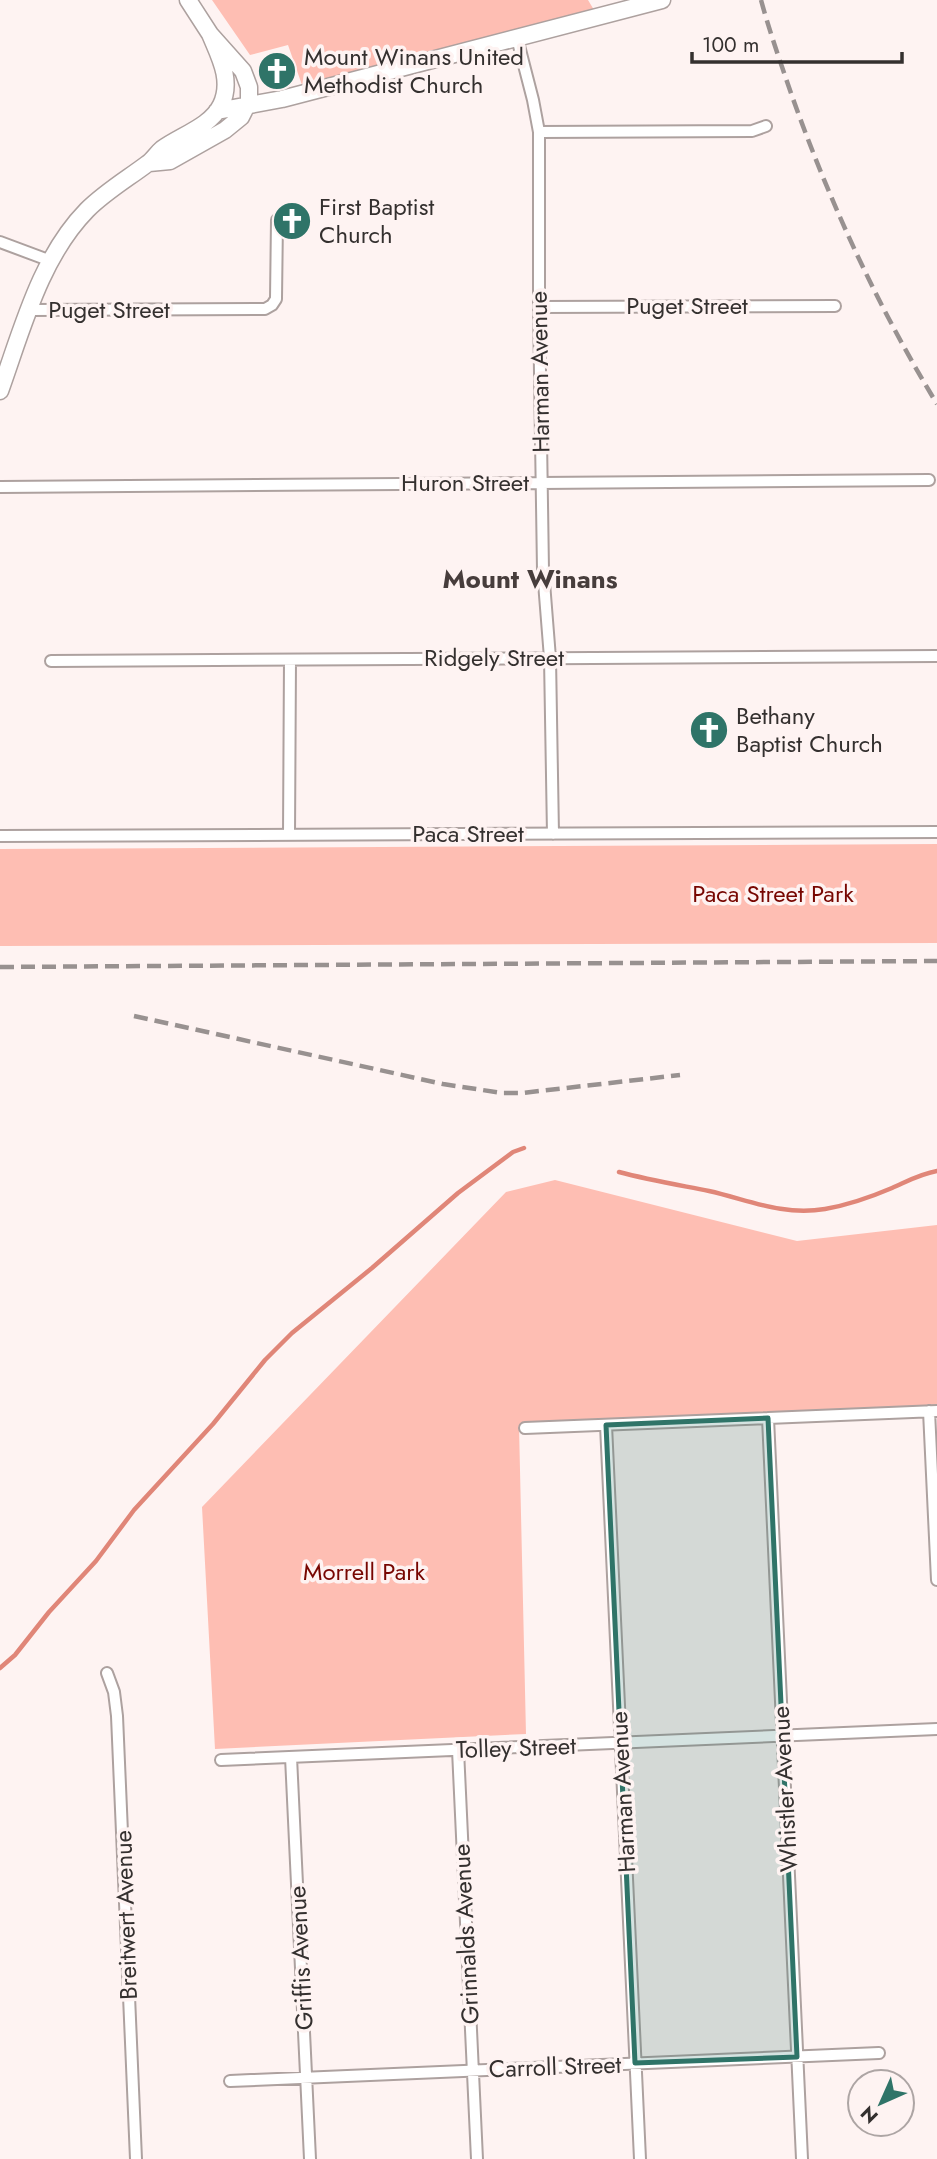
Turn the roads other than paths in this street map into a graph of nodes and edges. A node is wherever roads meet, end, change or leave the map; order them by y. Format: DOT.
graph roads {
  1 [pos="188,0"];
  2 [pos="662,0"];
  3 [pos="210,33"];
  4 [pos="517,38"];
  5 [pos="247,105"];
  6 [pos="220,107"];
  7 [pos="766,126"];
  8 [pos="539,132"];
  9 [pos="149,163"];
  10 [pos="277,220"];
  11 [pos="0,242"];
  12 [pos="51,261"];
  13 [pos="835,306"];
  14 [pos="539,307"];
  15 [pos="29,310"];
  16 [pos="0,391"];
  17 [pos="929,480"];
  18 [pos="542,483"];
  19 [pos="0,487"];
  20 [pos="937,656"];
  21 [pos="550,658"];
  22 [pos="290,660"];
  23 [pos="51,661"];
  24 [pos="937,832"];
  25 [pos="553,834"];
  26 [pos="289,835"];
  27 [pos="0,836"];
  28 [pos="933,1411"];
  29 [pos="768,1418"];
  30 [pos="606,1425"];
  31 [pos="525,1429"];
  32 [pos="937,1580"];
  33 [pos="107,1673"];
  34 [pos="937,1729"];
  35 [pos="782,1736"];
  36 [pos="620,1743"];
  37 [pos="458,1750"];
  38 [pos="291,1757"];
  39 [pos="220,1760"];
  40 [pos="878,2053"];
  41 [pos="797,2056"];
  42 [pos="635,2063"];
  43 [pos="473,2070"];
  44 [pos="306,2078"];
  45 [pos="230,2081"];
  46 [pos="136,2159"];
  47 [pos="310,2159"];
  48 [pos="477,2159"];
  49 [pos="640,2159"];
  50 [pos="802,2159"];
  1 -- 3 [label="street"];
  2 -- 4 [label="street"];
  3 -- 5 [label="street"];
  3 -- 6 [label="street"];
  4 -- 5 [label="street"];
  4 -- 8 [label="street, Harman Avenue"];
  5 -- 6 [label="street"];
  5 -- 9 [label="street"];
  6 -- 9 [label="street"];
  7 -- 8 [label="street"];
  8 -- 14 [label="street, Harman Avenue"];
  9 -- 12 [label="street"];
  10 -- 15 [label="street, Puget Street"];
  11 -- 12 [label="street"];
  12 -- 15 [label="street"];
  13 -- 14 [label="street, Puget Street"];
  14 -- 18 [label="street, Harman Avenue"];
  15 -- 16 [label="street"];
  17 -- 18 [label="street, Huron Street"];
  18 -- 19 [label="street, Huron Street"];
  18 -- 21 [label="street, Harman Avenue"];
  20 -- 21 [label="street, Ridgely Street"];
  21 -- 22 [label="street, Ridgely Street"];
  21 -- 25 [label="street, Harman Avenue"];
  22 -- 23 [label="street, Ridgely Street"];
  22 -- 26 [label="street"];
  24 -- 25 [label="street, Paca Street"];
  25 -- 26 [label="street, Paca Street"];
  26 -- 27 [label="street, Paca Street"];
  28 -- 29 [label="street"];
  28 -- 32 [label="street"];
  29 -- 30 [label="street"];
  29 -- 35 [label="street, Whistler Avenue"];
  30 -- 31 [label="street"];
  30 -- 36 [label="street, Harman Avenue"];
  33 -- 46 [label="street, Breitwert Avenue"];
  34 -- 35 [label="street, Tolley Street"];
  35 -- 36 [label="street, Tolley Street"];
  35 -- 41 [label="street, Whistler Avenue"];
  36 -- 37 [label="street, Tolley Street"];
  36 -- 42 [label="street, Harman Avenue"];
  37 -- 38 [label="street, Tolley Street"];
  37 -- 43 [label="street, Grinnalds Avenue"];
  38 -- 39 [label="street, Tolley Street"];
  38 -- 44 [label="street, Griffis Avenue"];
  40 -- 41 [label="street, Carroll Street"];
  41 -- 42 [label="street, Carroll Street"];
  41 -- 50 [label="street, Whistler Avenue"];
  42 -- 43 [label="street, Carroll Street"];
  42 -- 49 [label="street, Harman Avenue"];
  43 -- 44 [label="street, Carroll Street"];
  43 -- 48 [label="street, Grinnalds Avenue"];
  44 -- 45 [label="street, Carroll Street"];
  44 -- 47 [label="street, Griffis Avenue"];
}
